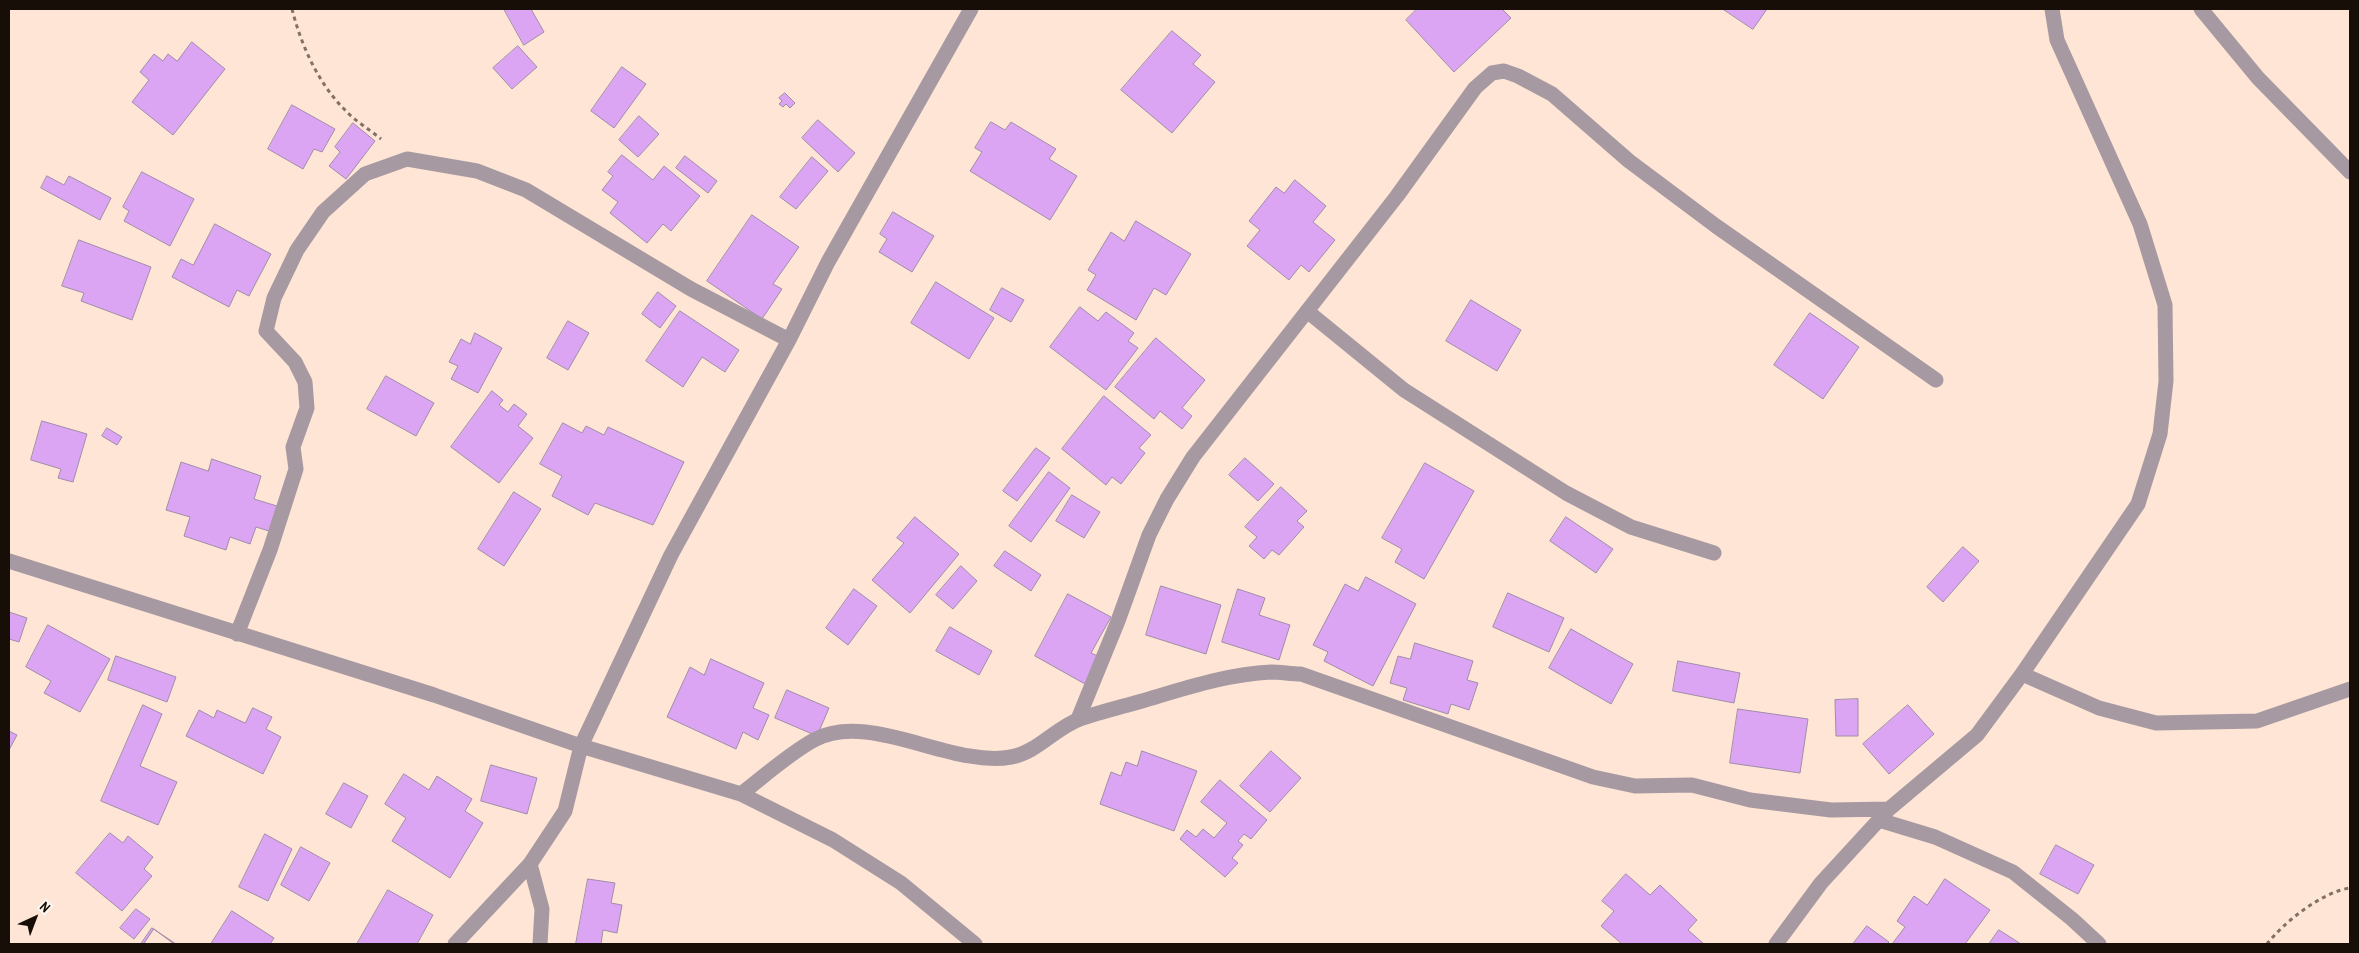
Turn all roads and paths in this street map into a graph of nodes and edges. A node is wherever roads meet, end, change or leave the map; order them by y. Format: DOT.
graph roads {
  1 [pos="292,9"];
  2 [pos="971,9"];
  3 [pos="2052,9"];
  4 [pos="2202,9"];
  5 [pos="406,159"];
  6 [pos="2350,172"];
  7 [pos="1307,311"];
  8 [pos="789,340"];
  9 [pos="1936,380"];
  10 [pos="1714,554"];
  11 [pos="9,561"];
  12 [pos="237,634"];
  13 [pos="2022,674"];
  14 [pos="2350,689"];
  15 [pos="1078,719"];
  16 [pos="581,746"];
  17 [pos="741,794"];
  18 [pos="1884,814"];
  19 [pos="530,864"];
  20 [pos="2350,888"];
  21 [pos="454,944"];
  22 [pos="540,944"];
  23 [pos="975,944"];
  24 [pos="1776,944"];
  25 [pos="2099,944"];
  26 [pos="2267,944"];
  1 -- 5 [label="path"];
  2 -- 8 [label="street"];
  3 -- 13 [label="street"];
  4 -- 6 [label="street"];
  5 -- 8 [label="street"];
  5 -- 12 [label="street"];
  7 -- 9 [label="street"];
  7 -- 10 [label="street"];
  7 -- 15 [label="street"];
  8 -- 16 [label="street"];
  11 -- 12 [label="street"];
  12 -- 16 [label="street"];
  13 -- 14 [label="street"];
  13 -- 18 [label="street"];
  15 -- 17 [label="street"];
  15 -- 18 [label="street"];
  16 -- 17 [label="street"];
  16 -- 19 [label="street"];
  17 -- 23 [label="street"];
  18 -- 24 [label="street"];
  18 -- 25 [label="street"];
  19 -- 21 [label="street"];
  19 -- 22 [label="street"];
  20 -- 26 [label="path"];
}
